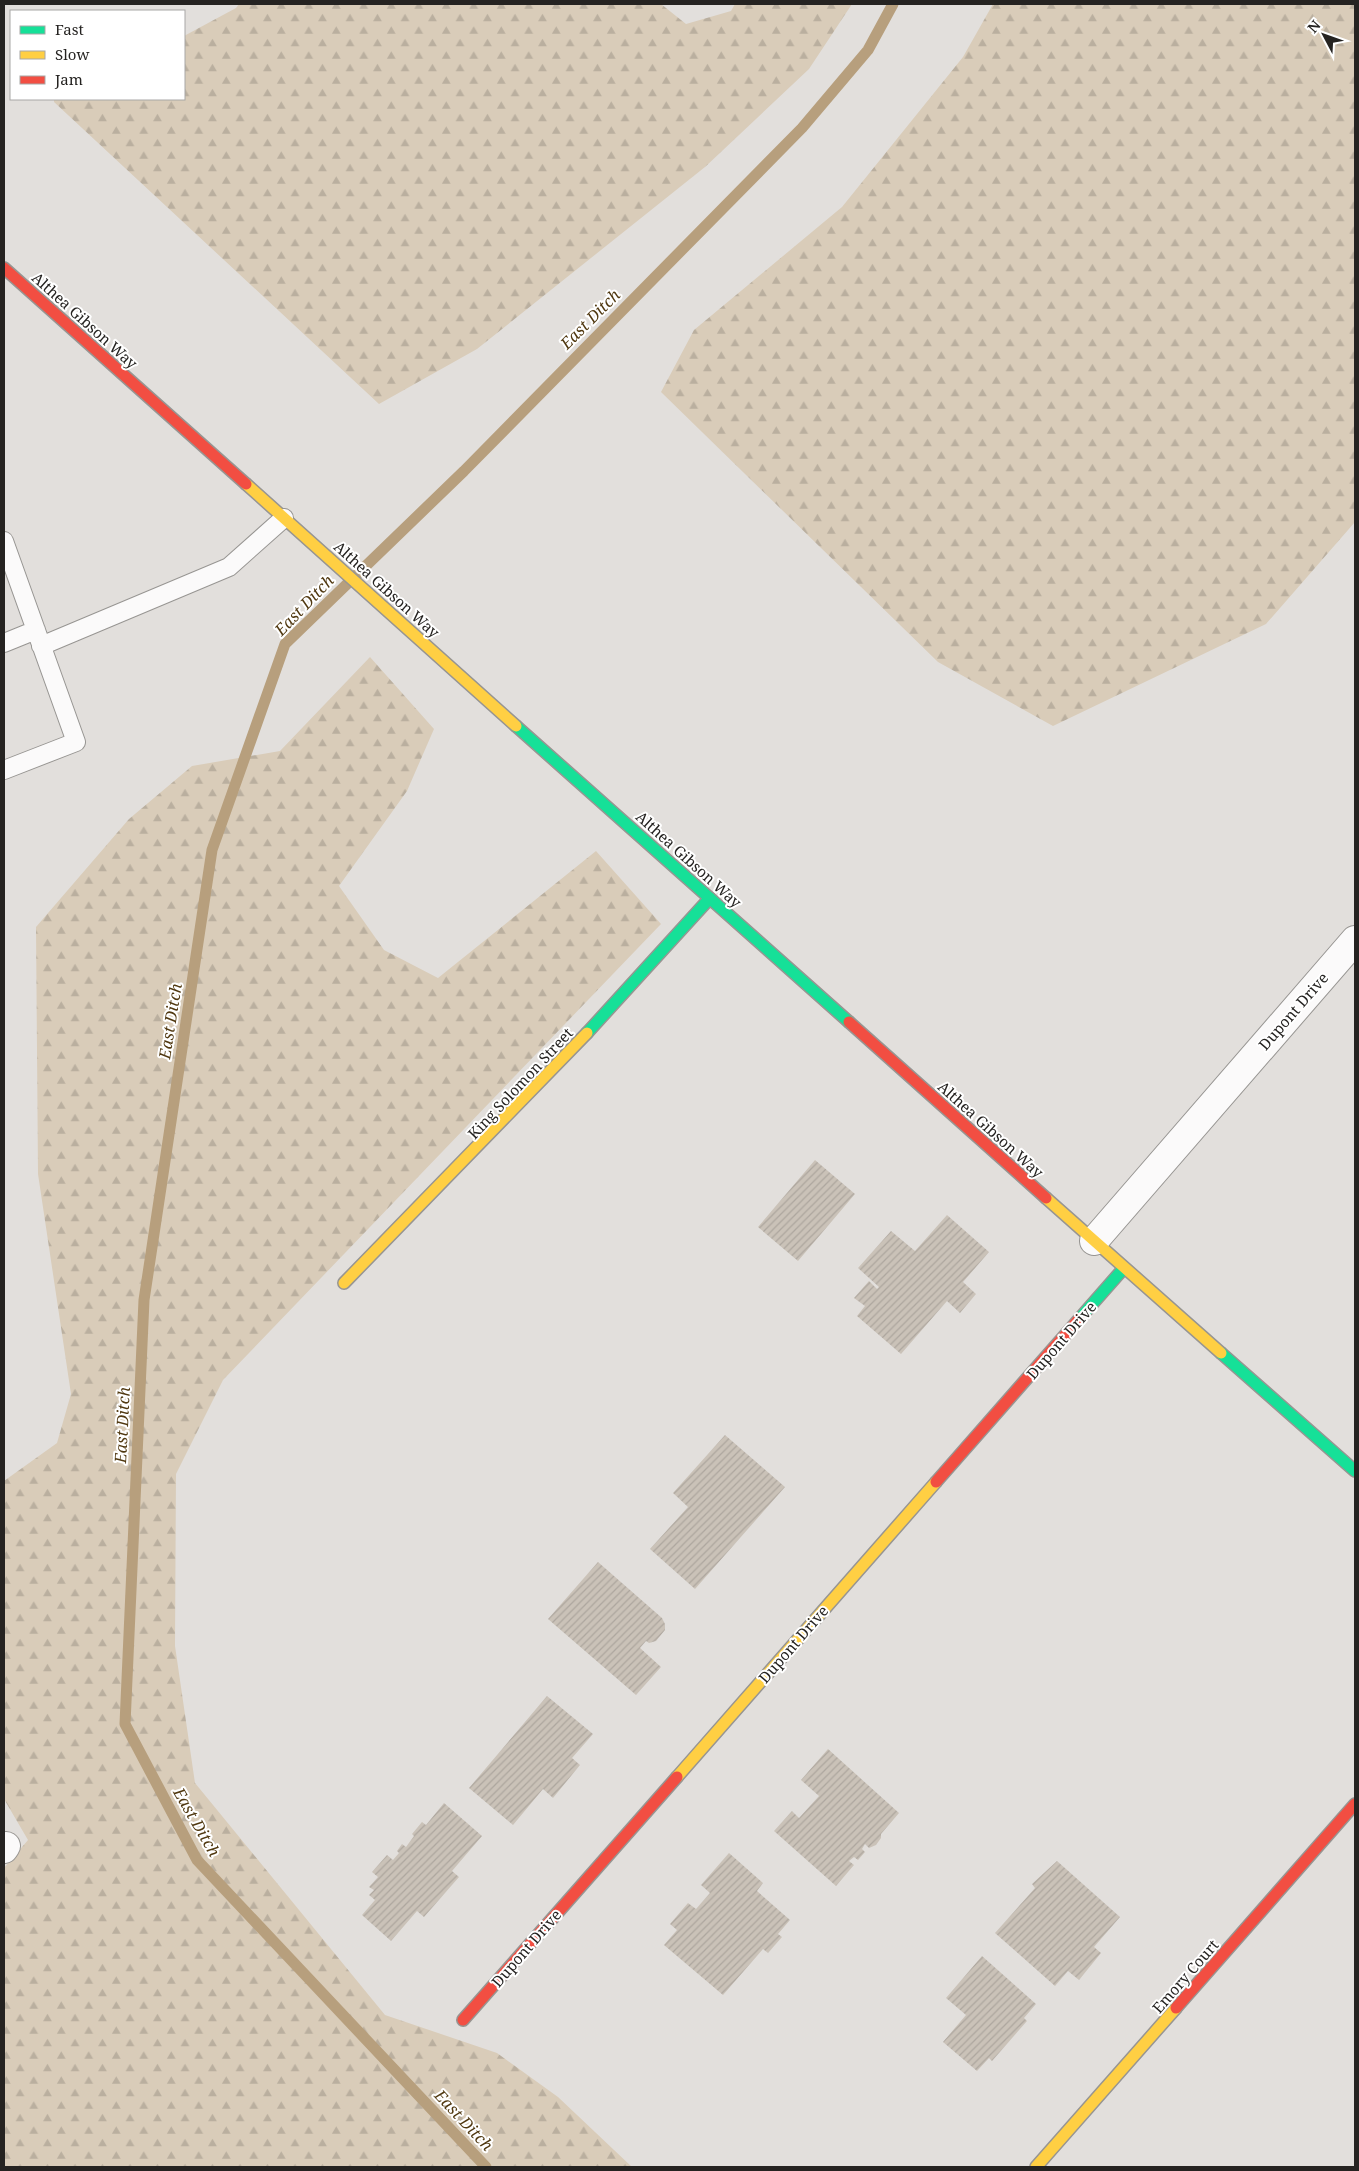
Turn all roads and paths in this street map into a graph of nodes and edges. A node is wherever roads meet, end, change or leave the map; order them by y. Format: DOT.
graph roads {
  1 [pos="4,268"];
  2 [pos="284,518"];
  3 [pos="4,541"];
  4 [pos="11,585"];
  5 [pos="39,638"];
  6 [pos="4,642"];
  7 [pos="4,770"];
  8 [pos="710,898"];
  9 [pos="1355,940"];
  10 [pos="1094,1241"];
  11 [pos="1124,1268"];
  12 [pos="344,1283"];
  13 [pos="1355,1471"];
  14 [pos="1355,1804"];
  15 [pos="463,2020"];
  16 [pos="1036,2167"];
  1 -- 2 [label="street, Althea Gibson Way"];
  2 -- 5 [label="lane"];
  2 -- 8 [label="street, Althea Gibson Way"];
  3 -- 4 [label="lane"];
  4 -- 5 [label="lane"];
  5 -- 6 [label="lane"];
  5 -- 7 [label="lane"];
  8 -- 10 [label="street, Althea Gibson Way"];
  8 -- 12 [label="street, King Solomon Street"];
  9 -- 10 [label="street, Dupont Drive"];
  10 -- 11 [label="street, Althea Gibson Way"];
  11 -- 13 [label="street, Althea Gibson Way"];
  11 -- 15 [label="street, Dupont Drive"];
  14 -- 16 [label="street, Emory Court"];
}
